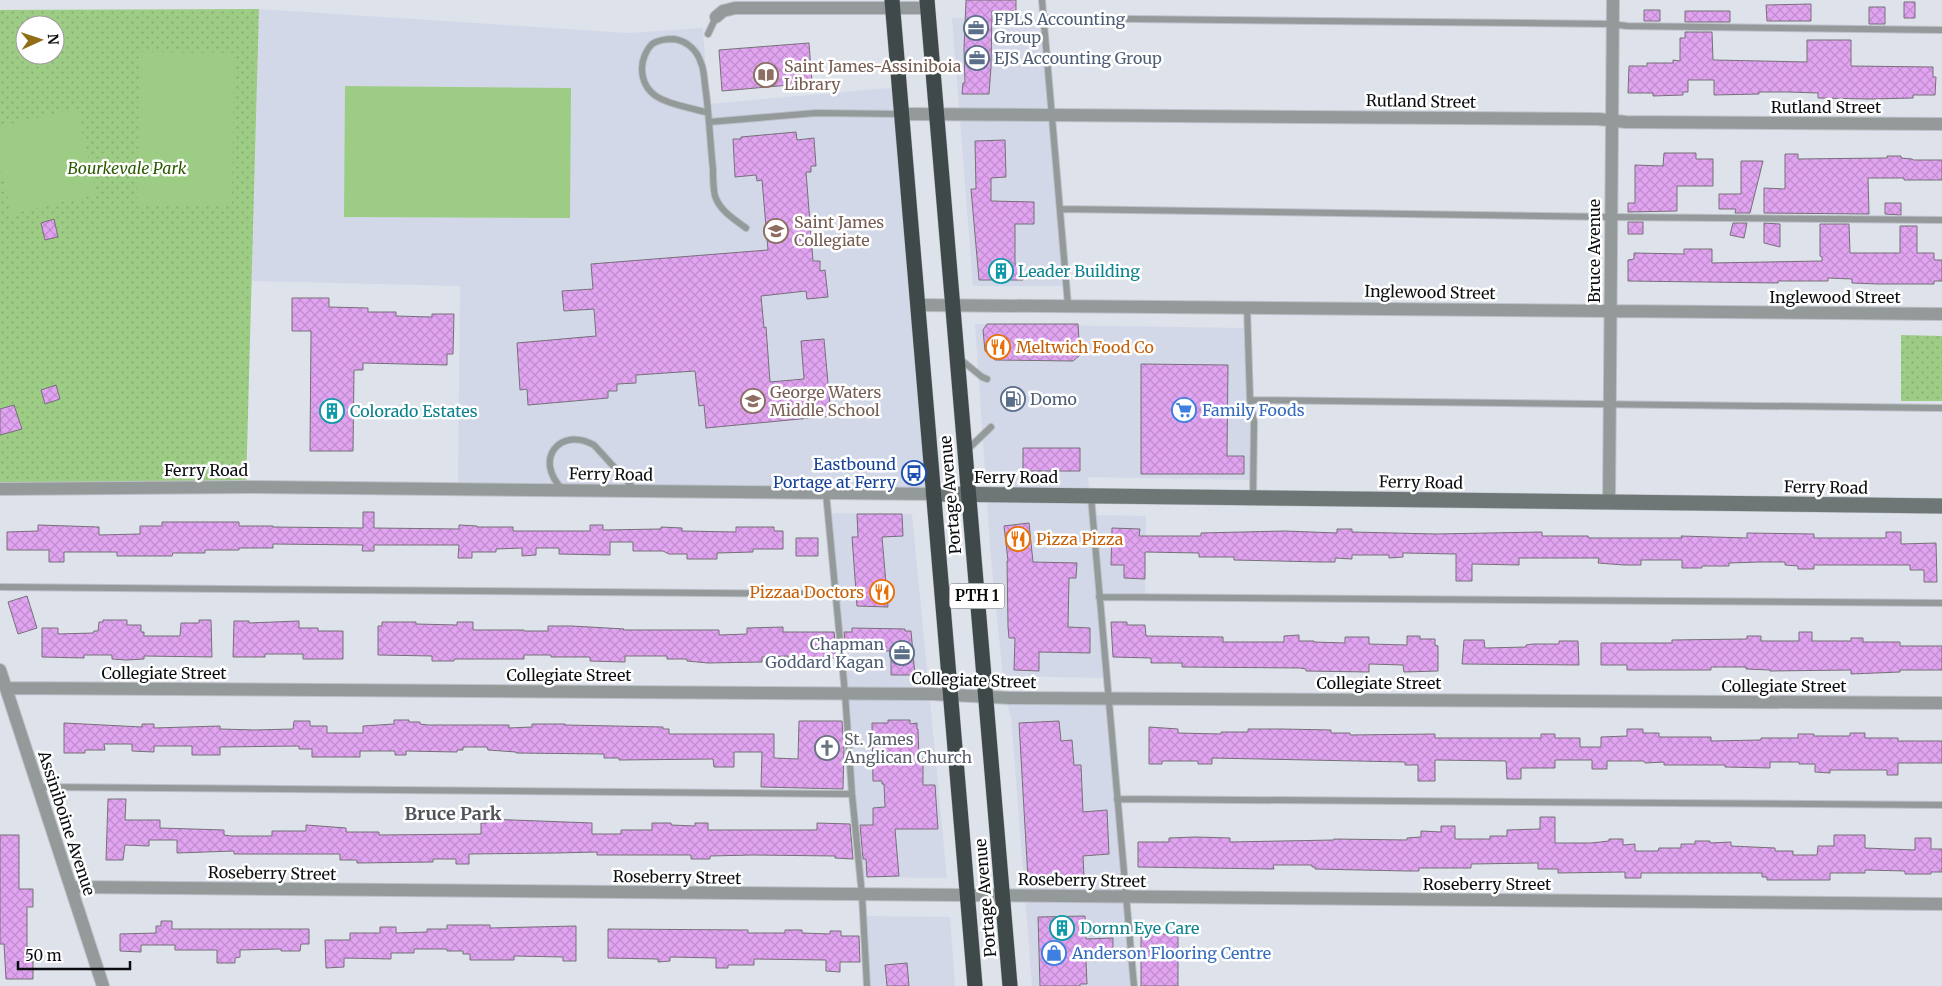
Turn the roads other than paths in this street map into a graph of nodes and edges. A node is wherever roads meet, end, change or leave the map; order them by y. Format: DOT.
graph roads {
  1 [pos="1042,0"];
  2 [pos="1613,0"];
  3 [pos="787,4"];
  4 [pos="892,4"];
  5 [pos="927,4"];
  6 [pos="716,17"];
  7 [pos="1044,18"];
  8 [pos="1612,24"];
  9 [pos="1942,30"];
  10 [pos="708,34"];
  11 [pos="708,113"];
  12 [pos="937,113"];
  13 [pos="900,114"];
  14 [pos="1053,114"];
  15 [pos="1612,121"];
  16 [pos="709,122"];
  17 [pos="1942,124"];
  18 [pos="1060,209"];
  19 [pos="1611,217"];
  20 [pos="1942,220"];
  21 [pos="746,228"];
  22 [pos="952,304"];
  23 [pos="917,305"];
  24 [pos="1068,305"];
  25 [pos="1247,307"];
  26 [pos="1610,310"];
  27 [pos="1942,314"];
  28 [pos="956,356"];
  29 [pos="987,379"];
  30 [pos="1250,400"];
  31 [pos="1609,405"];
  32 [pos="1942,408"];
  33 [pos="991,427"];
  34 [pos="964,453"];
  35 [pos="0,489"];
  36 [pos="564,491"];
  37 [pos="637,492"];
  38 [pos="826,494"];
  39 [pos="933,494"];
  40 [pos="968,495"];
  41 [pos="1091,496"];
  42 [pos="1253,498"];
  43 [pos="1608,502"];
  44 [pos="1942,506"];
  45 [pos="0,586"];
  46 [pos="835,594"];
  47 [pos="1100,598"];
  48 [pos="1942,603"];
  49 [pos="0,670"];
  50 [pos="6,688"];
  51 [pos="845,693"];
  52 [pos="951,695"];
  53 [pos="986,697"];
  54 [pos="1108,698"];
  55 [pos="1942,703"];
  56 [pos="38,787"];
  57 [pos="852,794"];
  58 [pos="1117,799"];
  59 [pos="1942,805"];
  60 [pos="71,888"];
  61 [pos="862,895"];
  62 [pos="968,896"];
  63 [pos="1002,896"];
  64 [pos="1126,897"];
  65 [pos="1942,904"];
  66 [pos="103,986"];
  67 [pos="867,986"];
  68 [pos="975,986"];
  69 [pos="1010,986"];
  70 [pos="1134,986"];
  1 -- 7 [label="lane"];
  2 -- 8 [label="street, Bruce Avenue"];
  3 -- 4 [label="street"];
  3 -- 6 [label="street"];
  4 -- 5 [label="street"];
  4 -- 13 [label="highway, Portage Avenue / PTH 1"];
  5 -- 12 [label="highway, Portage Avenue / PTH 1"];
  6 -- 10 [label="lane"];
  7 -- 8 [label="lane"];
  7 -- 14 [label="lane"];
  8 -- 9 [label="lane"];
  8 -- 15 [label="street, Bruce Avenue"];
  11 -- 11 [label="lane"];
  11 -- 16 [label="lane"];
  12 -- 13 [label="street, Rutland Street"];
  12 -- 14 [label="street, Rutland Street"];
  12 -- 22 [label="highway, Portage Avenue / PTH 1"];
  13 -- 16 [label="lane"];
  13 -- 23 [label="highway, Portage Avenue / PTH 1"];
  14 -- 15 [label="street, Rutland Street"];
  14 -- 18 [label="lane"];
  15 -- 17 [label="street, Rutland Street"];
  15 -- 19 [label="street, Bruce Avenue"];
  16 -- 21 [label="lane"];
  18 -- 19 [label="lane"];
  18 -- 24 [label="lane"];
  19 -- 20 [label="lane"];
  19 -- 26 [label="street, Bruce Avenue"];
  22 -- 23 [label="street, Inglewood Street"];
  22 -- 24 [label="street, Inglewood Street"];
  22 -- 28 [label="highway, Portage Avenue / PTH 1"];
  23 -- 39 [label="highway, Portage Avenue / PTH 1"];
  24 -- 25 [label="street, Inglewood Street"];
  25 -- 26 [label="street, Inglewood Street"];
  25 -- 30 [label="lane"];
  26 -- 27 [label="street, Inglewood Street"];
  26 -- 31 [label="street, Bruce Avenue"];
  28 -- 29 [label="lane"];
  28 -- 34 [label="highway, Portage Avenue / PTH 1"];
  30 -- 31 [label="lane"];
  30 -- 42 [label="lane"];
  31 -- 32 [label="lane"];
  31 -- 43 [label="street, Bruce Avenue"];
  33 -- 34 [label="lane"];
  34 -- 40 [label="highway, Portage Avenue / PTH 1"];
  35 -- 36 [label="street, Ferry Road"];
  36 -- 37 [label="street, Ferry Road"];
  36 -- 37 [label="lane"];
  37 -- 38 [label="street, Ferry Road"];
  38 -- 39 [label="street, Ferry Road"];
  38 -- 46 [label="lane"];
  39 -- 40 [label="main road, Ferry Road"];
  39 -- 52 [label="highway, Portage Avenue / PTH 1"];
  40 -- 41 [label="main road, Ferry Road"];
  40 -- 53 [label="highway, Portage Avenue / PTH 1"];
  41 -- 42 [label="main road, Ferry Road"];
  41 -- 47 [label="lane"];
  42 -- 43 [label="main road, Ferry Road"];
  43 -- 44 [label="main road, Ferry Road"];
  45 -- 46 [label="lane"];
  46 -- 51 [label="lane"];
  47 -- 48 [label="lane"];
  47 -- 54 [label="lane"];
  49 -- 50 [label="street, Assiniboine Avenue"];
  50 -- 51 [label="street, Collegiate Street"];
  50 -- 56 [label="street, Assiniboine Avenue"];
  51 -- 52 [label="street, Collegiate Street"];
  51 -- 57 [label="lane"];
  52 -- 53 [label="street, Collegiate Street"];
  52 -- 62 [label="highway, Portage Avenue / PTH 1"];
  53 -- 54 [label="street, Collegiate Street"];
  53 -- 63 [label="highway, Portage Avenue / PTH 1"];
  54 -- 55 [label="street, Collegiate Street"];
  54 -- 58 [label="lane"];
  56 -- 57 [label="lane"];
  56 -- 60 [label="street, Assiniboine Avenue"];
  57 -- 61 [label="lane"];
  58 -- 59 [label="lane"];
  58 -- 64 [label="lane"];
  60 -- 61 [label="street, Roseberry Street"];
  60 -- 66 [label="street, Assiniboine Avenue"];
  61 -- 62 [label="street, Roseberry Street"];
  61 -- 67 [label="lane"];
  62 -- 63 [label="street, Roseberry Street"];
  62 -- 68 [label="highway, Portage Avenue / PTH 1"];
  63 -- 64 [label="street, Roseberry Street"];
  63 -- 69 [label="highway, Portage Avenue / PTH 1"];
  64 -- 65 [label="street, Roseberry Street"];
  64 -- 70 [label="lane"];
}
